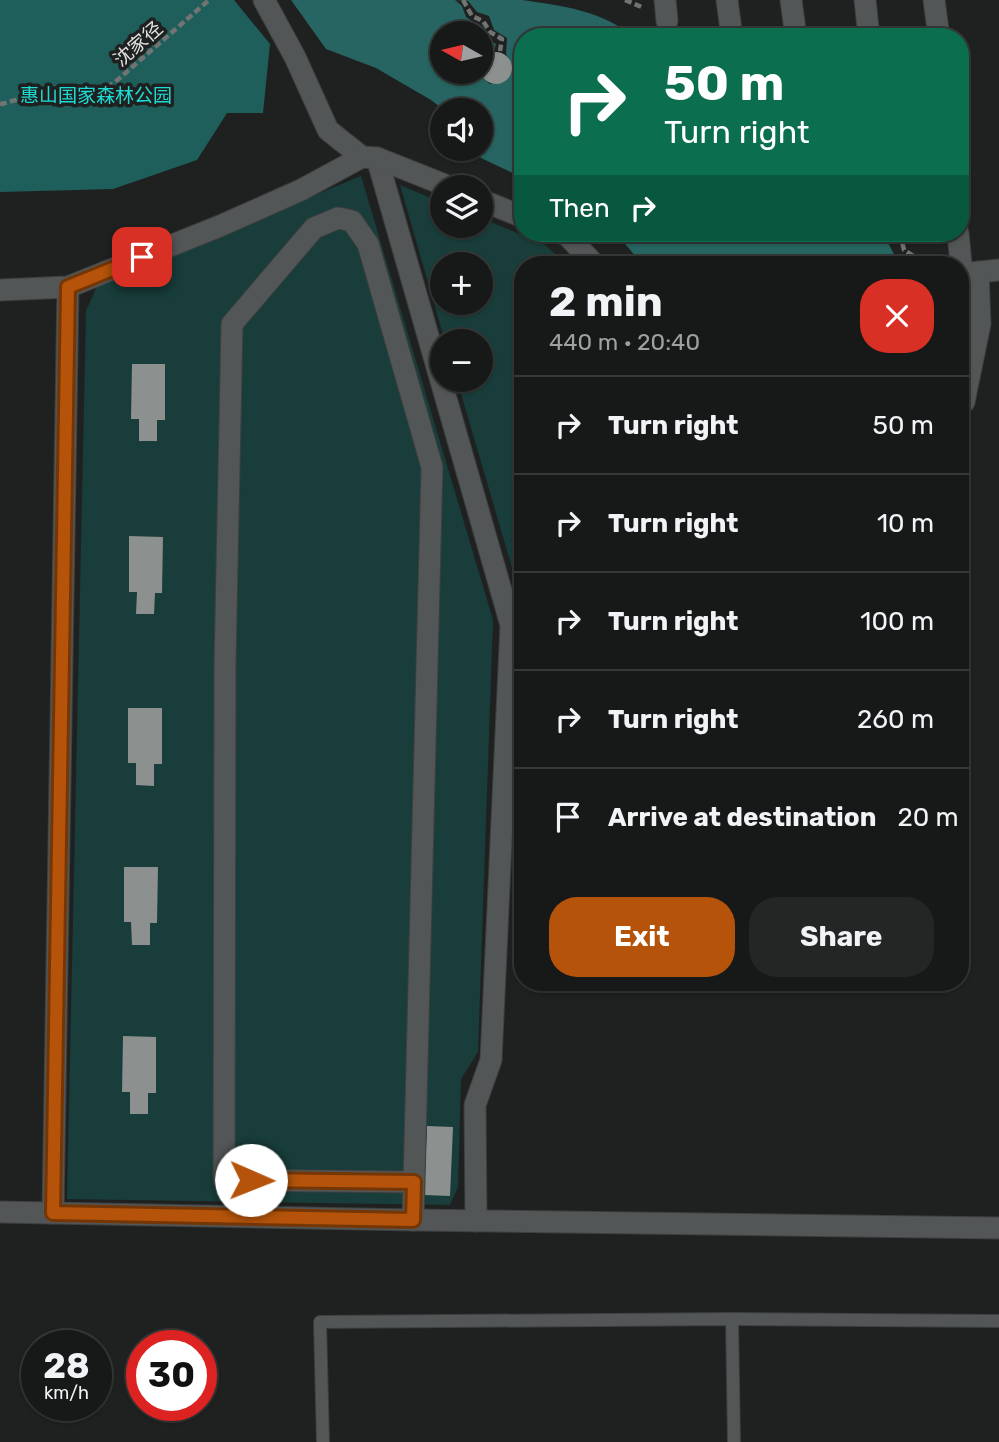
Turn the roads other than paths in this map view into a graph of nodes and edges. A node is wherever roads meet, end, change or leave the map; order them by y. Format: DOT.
graph roads {
  1 [pos="264,0"];
  2 [pos="727,0"];
  3 [pos="791,0"];
  4 [pos="865,0"];
  5 [pos="934,0"];
  6 [pos="731,28"];
  7 [pos="795,28"];
  8 [pos="868,28"];
  9 [pos="938,28"];
  10 [pos="370,157"];
  11 [pos="430,180"];
  12 [pos="493,205"];
  13 [pos="514,213"];
  14 [pos="574,242"];
  15 [pos="963,242"];
  16 [pos="587,256"];
  17 [pos="980,272"];
  18 [pos="68,287"];
  19 [pos="0,290"];
  20 [pos="969,378"];
  21 [pos="514,613"];
  22 [pos="514,672"];
  23 [pos="414,1182"];
  24 [pos="0,1212"];
  25 [pos="53,1213"];
  26 [pos="413,1220"];
  27 [pos="476,1221"];
  28 [pos="999,1228"];
  29 [pos="732,1318"];
  30 [pos="999,1321"];
  31 [pos="323,1442"];
  32 [pos="734,1442"];
  1 -- 10 [label="street"];
  2 -- 6 [label="street"];
  3 -- 7 [label="street"];
  4 -- 8 [label="street"];
  5 -- 9 [label="street"];
  10 -- 11 [label="street"];
  10 -- 18 [label="street"];
  10 -- 21 [label="street"];
  12 -- 13 [label="street"];
  14 -- 16 [label="street"];
  15 -- 17 [label="street"];
  17 -- 20 [label="street"];
  18 -- 19 [label="street"];
  18 -- 25 [label="street"];
  22 -- 27 [label="street"];
  23 -- 23 [label="street"];
  23 -- 26 [label="street"];
  24 -- 25 [label="street"];
  25 -- 26 [label="street"];
  26 -- 27 [label="street"];
  27 -- 28 [label="street"];
  29 -- 30 [label="lane"];
  29 -- 31 [label="lane"];
  29 -- 32 [label="lane"];
}
